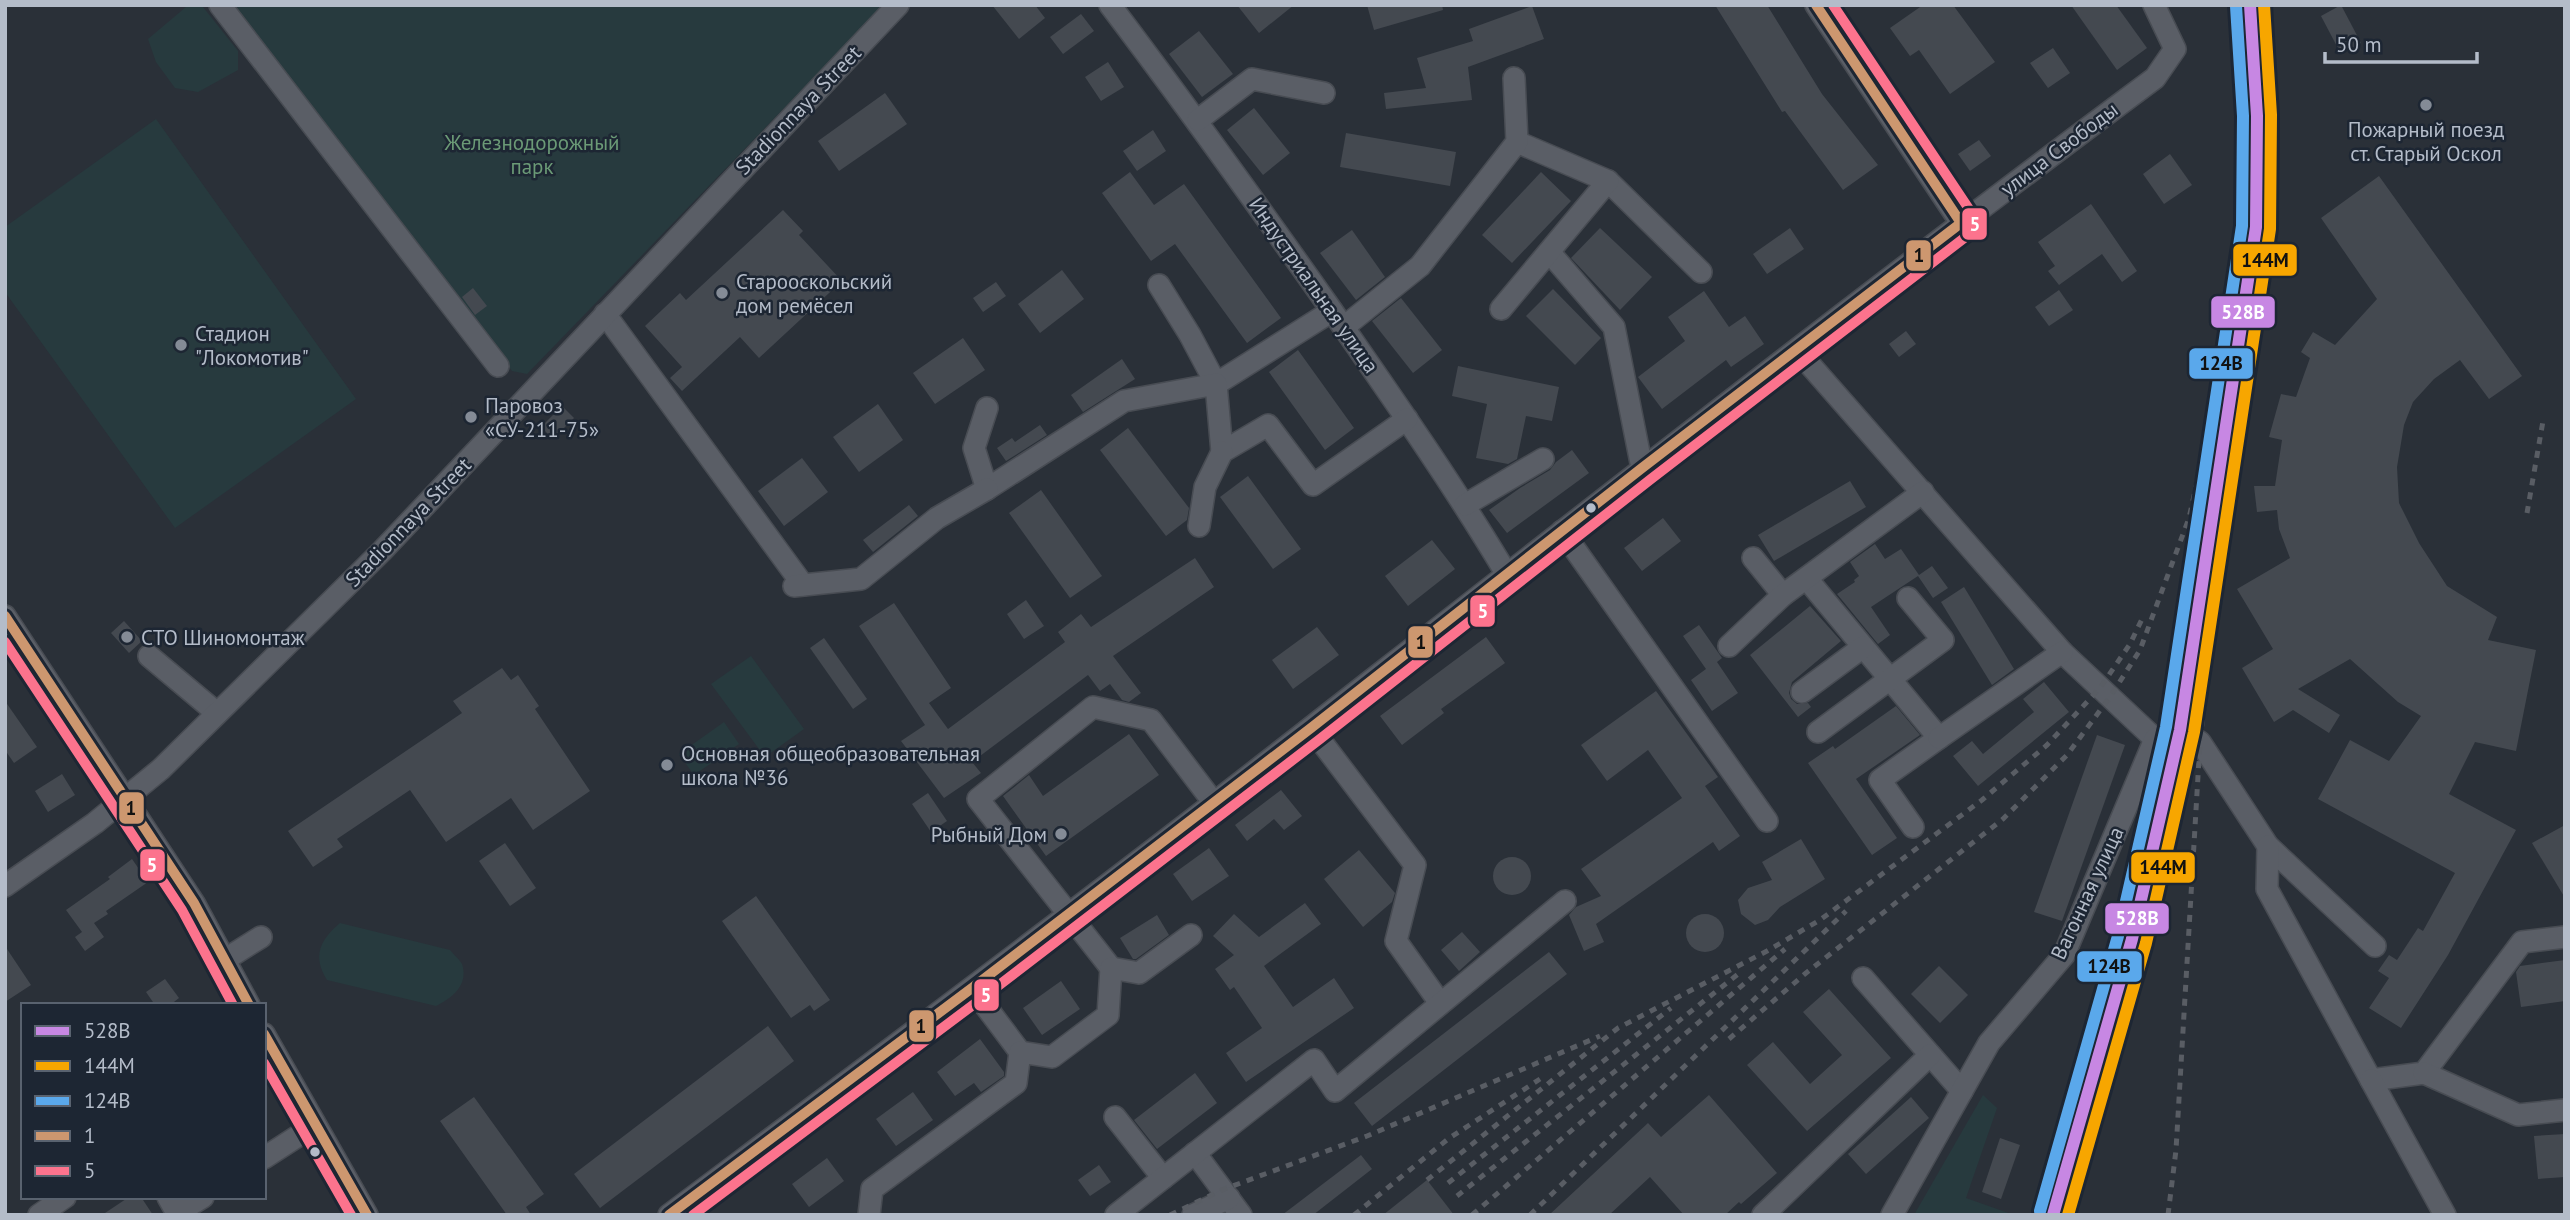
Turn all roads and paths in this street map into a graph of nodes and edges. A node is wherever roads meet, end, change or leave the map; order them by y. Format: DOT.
graph roads {
  1 [pos="220,5"];
  2 [pos="898,5"];
  3 [pos="1110,5"];
  4 [pos="1816,5"];
  5 [pos="2154,5"];
  6 [pos="1514,78"];
  7 [pos="1324,93"];
  8 [pos="1198,120"];
  9 [pos="1517,142"];
  10 [pos="1608,181"];
  11 [pos="1961,223"];
  12 [pos="1550,253"];
  13 [pos="1701,272"];
  14 [pos="1159,285"];
  15 [pos="1502,309"];
  16 [pos="605,314"];
  17 [pos="1338,319"];
  18 [pos="1797,350"];
  19 [pos="498,366"];
  20 [pos="1216,384"];
  21 [pos="987,408"];
  22 [pos="1407,419"];
  23 [pos="1222,452"];
  24 [pos="1543,459"];
  25 [pos="1642,468"];
  26 [pos="987,489"];
  27 [pos="1923,492"];
  28 [pos="1465,505"];
  29 [pos="1199,526"];
  30 [pos="1562,531"];
  31 [pos="1753,558"];
  32 [pos="1506,573"];
  33 [pos="1807,579"];
  34 [pos="1783,595"];
  35 [pos="1908,598"];
  36 [pos="5,616"];
  37 [pos="1729,646"];
  38 [pos="1863,647"];
  39 [pos="2062,652"];
  40 [pos="149,656"];
  41 [pos="1890,679"];
  42 [pos="1802,692"];
  43 [pos="217,713"];
  44 [pos="1311,727"];
  45 [pos="1818,732"];
  46 [pos="1939,738"];
  47 [pos="2155,739"];
  48 [pos="125,798"];
  49 [pos="1214,803"];
  50 [pos="1767,821"];
  51 [pos="1913,827"];
  52 [pos="2269,846"];
  53 [pos="5,886"];
  54 [pos="1565,901"];
  55 [pos="1069,914"];
  56 [pos="1191,935"];
  57 [pos="261,937"];
  58 [pos="2565,937"];
  59 [pos="2375,946"];
  60 [pos="226,960"];
  61 [pos="1111,968"];
  62 [pos="1863,978"];
  63 [pos="972,988"];
  64 [pos="248,1003"];
  65 [pos="1440,1003"];
  66 [pos="266,1043"];
  67 [pos="1020,1052"];
  68 [pos="1930,1055"];
  69 [pos="271,1065"];
  70 [pos="2424,1073"];
  71 [pos="2371,1080"];
  72 [pos="1962,1091"];
  73 [pos="2565,1110"];
  74 [pos="1115,1117"];
  75 [pos="315,1125"];
  76 [pos="1195,1153"];
  77 [pos="266,1157"];
  78 [pos="1163,1178"];
  79 [pos="62,1199"];
  80 [pos="169,1199"];
  81 [pos="200,1199"];
  82 [pos="1235,1206"];
  83 [pos="39,1215"];
  84 [pos="368,1215"];
  85 [pos="669,1215"];
  86 [pos="869,1215"];
  87 [pos="1116,1215"];
  88 [pos="1193,1215"];
  89 [pos="1763,1215"];
  90 [pos="1892,1215"];
  91 [pos="2445,1215"];
  1 -- 19 [label="street"];
  2 -- 16 [label="street, Stadionnaya Street"];
  3 -- 8 [label="street, Индустриальная улица"];
  4 -- 11 [label="street"];
  5 -- 11 [label="street, улица Свободы"];
  6 -- 9 [label="street"];
  7 -- 8 [label="street"];
  8 -- 17 [label="street, Индустриальная улица"];
  9 -- 10 [label="street"];
  9 -- 17 [label="street"];
  10 -- 12 [label="street"];
  10 -- 13 [label="street"];
  11 -- 18 [label="street, улица Свободы"];
  12 -- 15 [label="street"];
  12 -- 25 [label="street"];
  14 -- 20 [label="street"];
  16 -- 26 [label="street"];
  16 -- 43 [label="street, Stadionnaya Street"];
  17 -- 20 [label="street"];
  17 -- 22 [label="street, Индустриальная улица"];
  18 -- 25 [label="street, улица Свободы"];
  18 -- 27 [label="street"];
  20 -- 23 [label="street"];
  20 -- 26 [label="street"];
  21 -- 26 [label="street"];
  22 -- 23 [label="street"];
  22 -- 28 [label="street, Индустриальная улица"];
  23 -- 29 [label="street"];
  24 -- 28 [label="street"];
  25 -- 30 [label="street, улица Свободы"];
  27 -- 33 [label="street"];
  27 -- 39 [label="street"];
  28 -- 32 [label="street, Индустриальная улица"];
  30 -- 32 [label="street, улица Свободы"];
  30 -- 50 [label="street"];
  31 -- 34 [label="street"];
  32 -- 44 [label="street, улица Свободы"];
  33 -- 34 [label="street"];
  33 -- 38 [label="street"];
  34 -- 37 [label="street"];
  35 -- 41 [label="street"];
  36 -- 48 [label="street"];
  38 -- 41 [label="street"];
  38 -- 42 [label="street"];
  39 -- 46 [label="street"];
  39 -- 47 [label="street"];
  40 -- 43 [label="street"];
  41 -- 45 [label="street"];
  41 -- 46 [label="street"];
  43 -- 48 [label="street, Stadionnaya Street"];
  44 -- 49 [label="street, улица Свободы"];
  44 -- 65 [label="street"];
  46 -- 51 [label="street"];
  47 -- 52 [label="street"];
  47 -- 72 [label="street, Вагонная улица"];
  48 -- 53 [label="street, Stadionnaya Street"];
  48 -- 60 [label="street"];
  49 -- 55 [label="street, улица Свободы"];
  49 -- 55 [label="street"];
  52 -- 59 [label="street"];
  52 -- 71 [label="street"];
  54 -- 65 [label="street"];
  55 -- 61 [label="street"];
  55 -- 63 [label="street, улица Свободы"];
  56 -- 61 [label="street"];
  57 -- 60 [label="street"];
  58 -- 70 [label="street"];
  60 -- 64 [label="street"];
  61 -- 67 [label="street"];
  62 -- 68 [label="street"];
  63 -- 67 [label="street"];
  63 -- 85 [label="street, улица Свободы"];
  65 -- 76 [label="street"];
  66 -- 69 [label="street"];
  67 -- 86 [label="street"];
  68 -- 72 [label="street"];
  68 -- 89 [label="street"];
  69 -- 75 [label="street"];
  70 -- 71 [label="street"];
  70 -- 73 [label="street"];
  71 -- 91 [label="street"];
  72 -- 90 [label="street, Вагонная улица"];
  74 -- 78 [label="street"];
  75 -- 77 [label="street"];
  75 -- 84 [label="street"];
  76 -- 78 [label="street"];
  76 -- 82 [label="street"];
  78 -- 87 [label="street"];
  79 -- 83 [label="street"];
  80 -- 81 [label="street"];
  82 -- 88 [label="street"];
}
